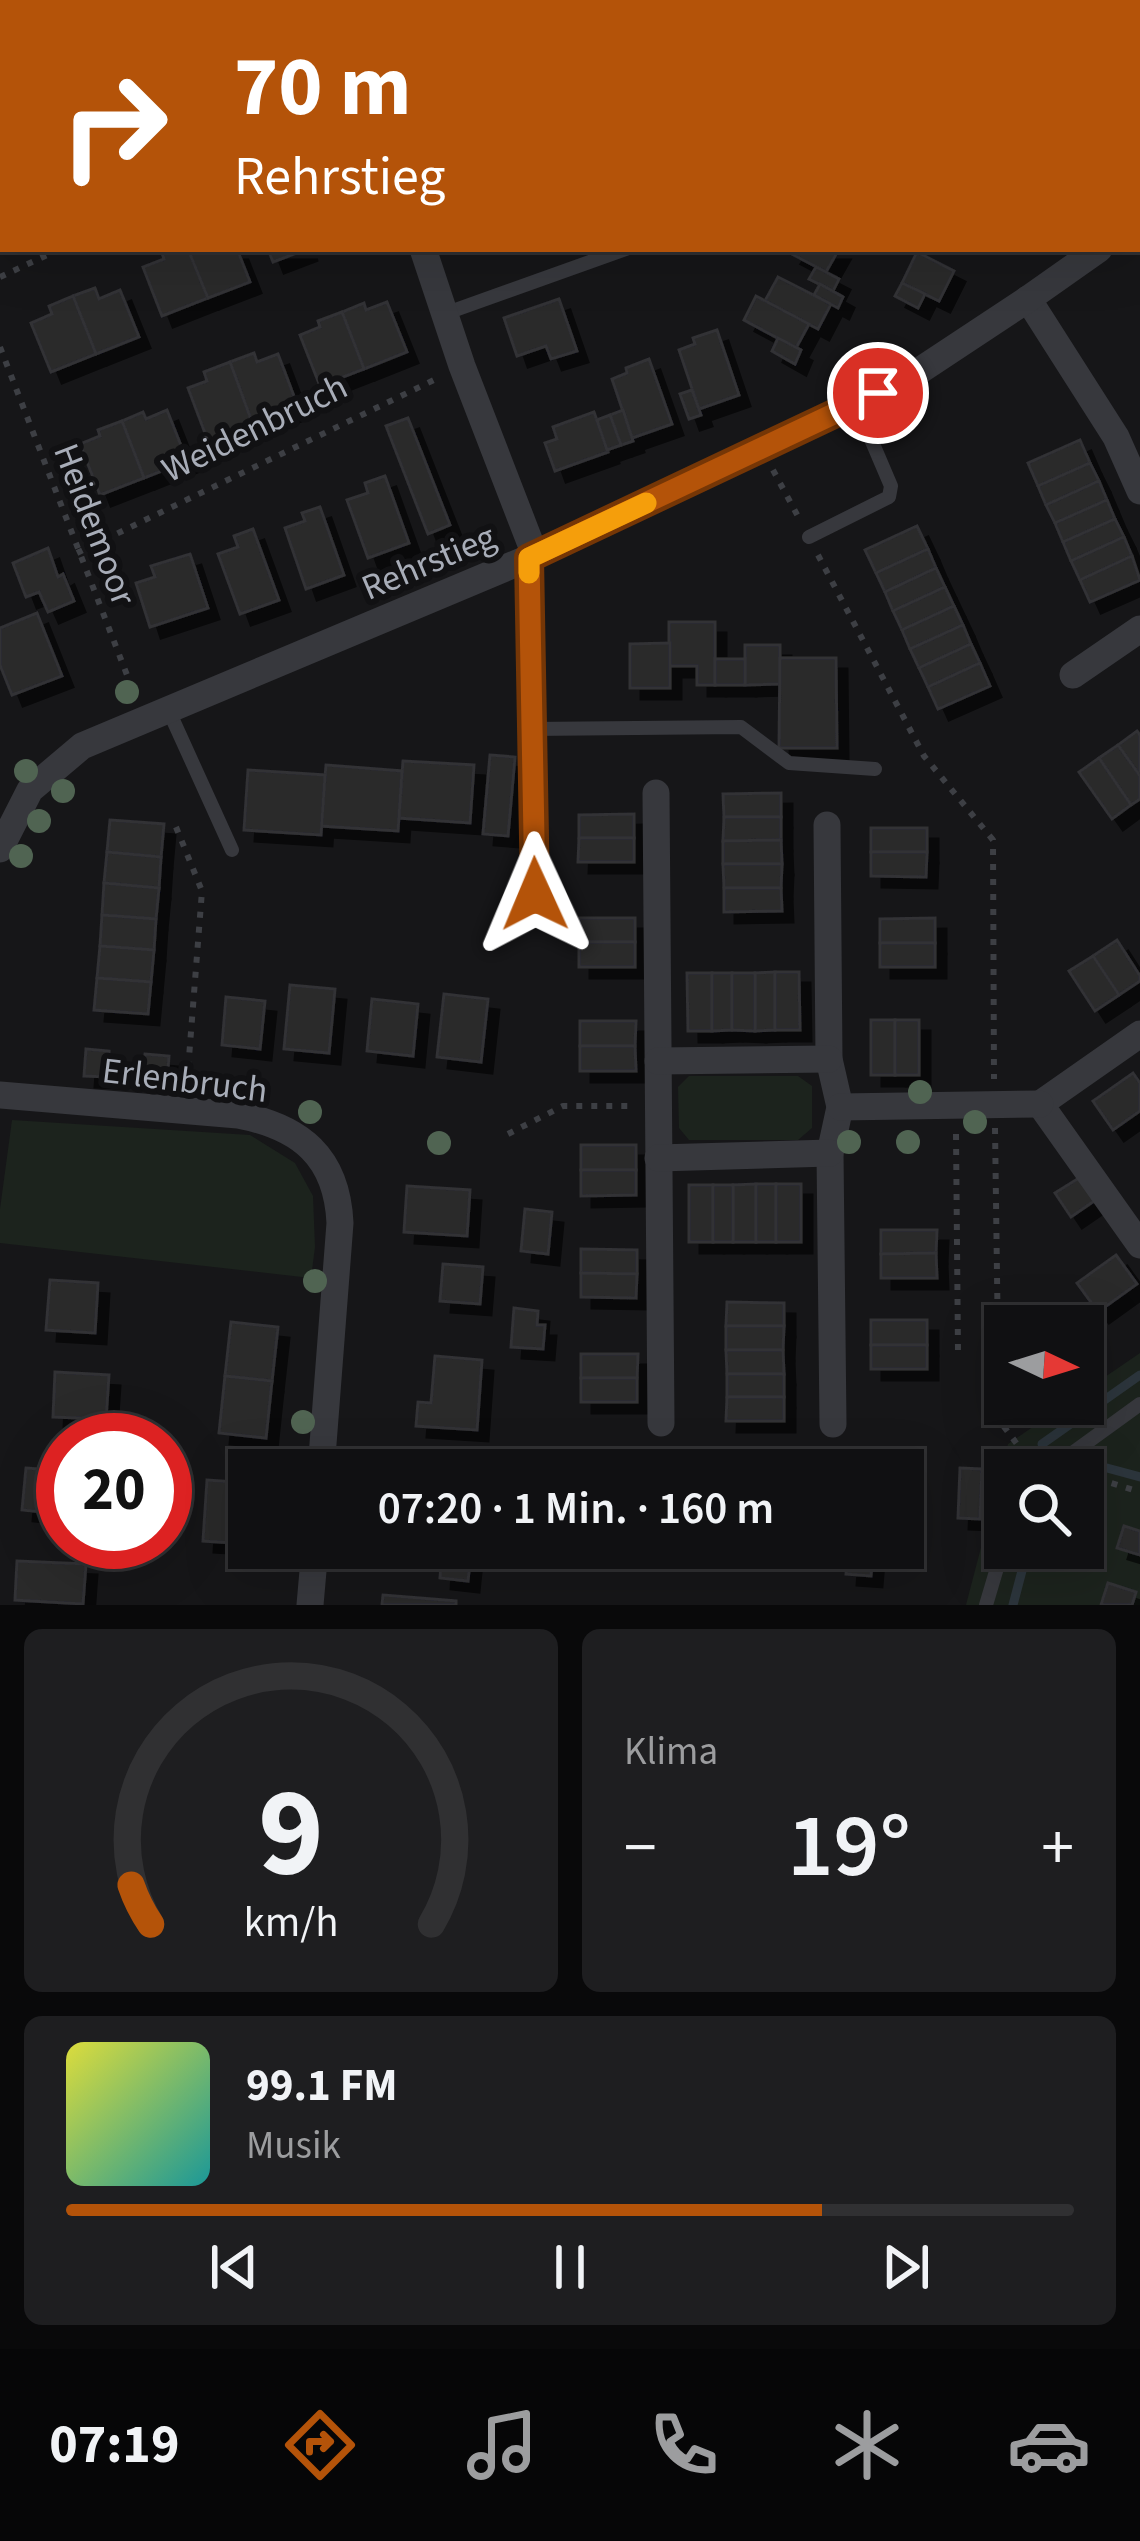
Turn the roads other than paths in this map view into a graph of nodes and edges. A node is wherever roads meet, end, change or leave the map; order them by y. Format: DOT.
graph roads {
  1 [pos="424,252"];
  2 [pos="618,252"];
  3 [pos="1093,252"];
  4 [pos="1028,299"];
  5 [pos="444,314"];
  6 [pos="856,404"];
  7 [pos="1140,490"];
  8 [pos="809,537"];
  9 [pos="532,556"];
  10 [pos="1137,639"];
  11 [pos="1073,675"];
  12 [pos="156,714"];
  13 [pos="532,730"];
  14 [pos="875,769"];
  15 [pos="656,793"];
  16 [pos="827,825"];
  17 [pos="0,849"];
  18 [pos="232,850"];
  19 [pos="535,894"];
  20 [pos="1140,1034"];
  21 [pos="829,1059"];
  22 [pos="658,1061"];
  23 [pos="0,1095"];
  24 [pos="1040,1104"];
  25 [pos="840,1107"];
  26 [pos="830,1154"];
  27 [pos="658,1158"];
  28 [pos="1140,1245"];
  29 [pos="1140,1404"];
  30 [pos="661,1423"];
  31 [pos="833,1424"];
  32 [pos="323,1449"];
  33 [pos="1077,1449"];
  34 [pos="313,1569"];
  35 [pos="997,1569"];
  36 [pos="310,1605"];
  37 [pos="986,1605"];
  1 -- 5 [label="street"];
  2 -- 5 [label="lane"];
  3 -- 4 [label="street, Rehrstieg"];
  4 -- 6 [label="street, Rehrstieg"];
  4 -- 7 [label="street"];
  5 -- 9 [label="street"];
  6 -- 8 [label="lane"];
  6 -- 9 [label="street, Rehrstieg"];
  9 -- 12 [label="street, Rehrstieg"];
  9 -- 13 [label="lane"];
  10 -- 11 [label="street"];
  12 -- 17 [label="street, Rehrstieg"];
  12 -- 18 [label="lane"];
  13 -- 14 [label="lane"];
  13 -- 19 [label="lane"];
  15 -- 22 [label="street"];
  16 -- 21 [label="street"];
  20 -- 24 [label="street"];
  21 -- 22 [label="street"];
  21 -- 25 [label="street"];
  22 -- 27 [label="street"];
  23 -- 32 [label="street, Erlenbruch"];
  24 -- 25 [label="street"];
  24 -- 28 [label="street"];
  25 -- 26 [label="street"];
  26 -- 27 [label="street"];
  26 -- 31 [label="street"];
  27 -- 30 [label="street"];
  29 -- 33 [label="lane"];
  34 -- 36 [label="street"];
  35 -- 37 [label="lane"];
}
